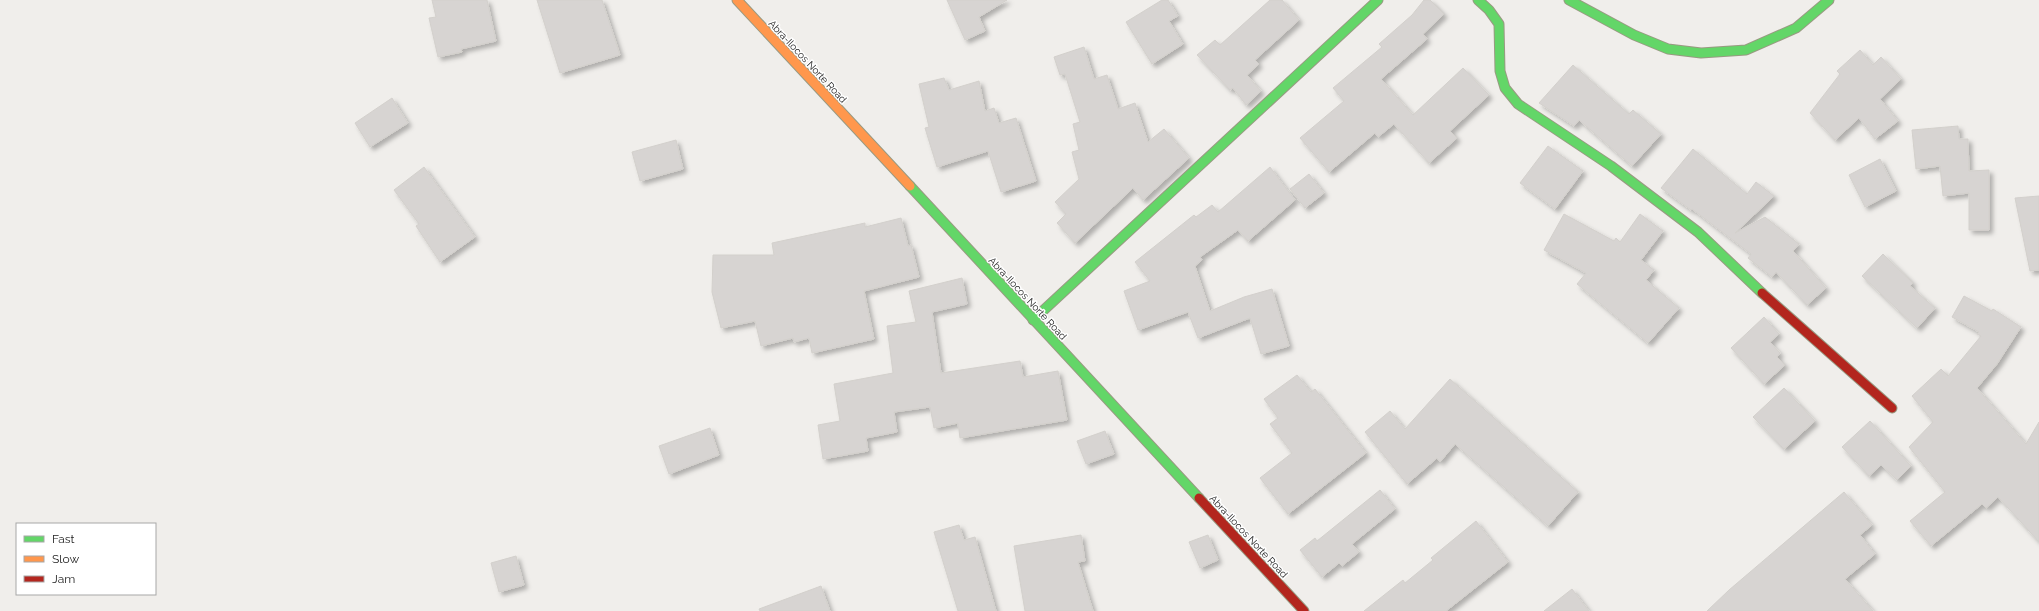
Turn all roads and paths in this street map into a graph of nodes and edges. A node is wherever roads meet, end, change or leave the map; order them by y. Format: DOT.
graph roads {
  1 [pos="737,0"];
  2 [pos="1378,0"];
  3 [pos="1478,0"];
  4 [pos="1569,0"];
  5 [pos="1829,0"];
  6 [pos="1033,320"];
  7 [pos="1892,408"];
  8 [pos="1304,611"];
  1 -- 6 [label="street, Abra-Ilocos Norte Road"];
  2 -- 6 [label="street"];
  3 -- 7 [label="street"];
  4 -- 5 [label="street"];
  6 -- 8 [label="street, Abra-Ilocos Norte Road"];
}
